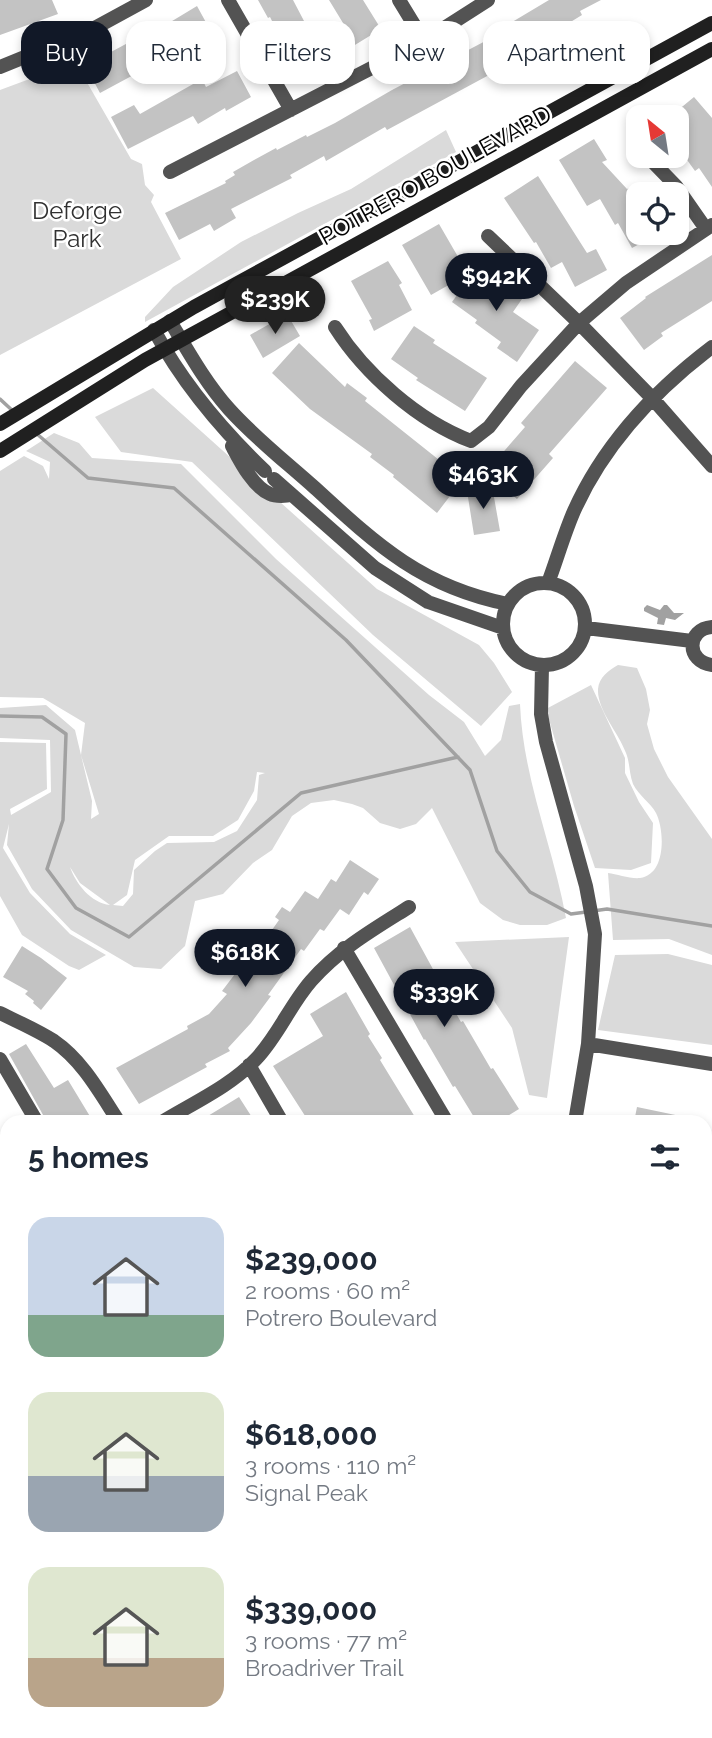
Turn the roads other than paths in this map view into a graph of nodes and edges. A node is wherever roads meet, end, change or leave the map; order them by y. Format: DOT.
graph roads {
  1 [pos="146,0"];
  2 [pos="228,0"];
  3 [pos="399,0"];
  4 [pos="488,0"];
  5 [pos="412,21"];
  6 [pos="455,21"];
  7 [pos="712,23"];
  8 [pos="712,49"];
  9 [pos="0,67"];
  10 [pos="369,70"];
  11 [pos="291,110"];
  12 [pos="659,168"];
  13 [pos="170,172"];
  14 [pos="709,227"];
  15 [pos="488,236"];
  16 [pos="170,321"];
  17 [pos="579,323"];
  18 [pos="335,327"];
  19 [pos="153,330"];
  20 [pos="181,340"];
  21 [pos="712,347"];
  22 [pos="164,350"];
  23 [pos="653,399"];
  24 [pos="0,424"];
  25 [pos="221,427"];
  26 [pos="258,437"];
  27 [pos="3,449"];
  28 [pos="246,452"];
  29 [pos="712,466"];
  30 [pos="306,480"];
  31 [pos="292,496"];
  32 [pos="548,583"];
  33 [pos="508,604"];
  34 [pos="712,626"];
  35 [pos="503,628"];
  36 [pos="586,628"];
  37 [pos="692,641"];
  38 [pos="712,665"];
  39 [pos="542,666"];
  40 [pos="410,907"];
  41 [pos="344,948"];
  42 [pos="0,1013"];
  43 [pos="588,1044"];
  44 [pos="0,1059"];
  45 [pos="712,1064"];
  46 [pos="249,1065"];
  47 [pos="33,1115"];
  48 [pos="114,1115"];
  49 [pos="173,1115"];
  50 [pos="278,1115"];
  51 [pos="443,1115"];
  52 [pos="576,1115"];
  1 -- 9 [label="street"];
  2 -- 11 [label="street"];
  3 -- 5 [label="street"];
  4 -- 6 [label="street"];
  7 -- 16 [label="street, POTRERO BOULEVARD"];
  8 -- 20 [label="street, POTRERO BOULEVARD"];
  10 -- 11 [label="street"];
  11 -- 13 [label="street"];
  12 -- 14 [label="street"];
  14 -- 17 [label="street"];
  15 -- 17 [label="street"];
  16 -- 19 [label="street, POTRERO BOULEVARD"];
  16 -- 20 [label="street"];
  17 -- 18 [label="street"];
  17 -- 23 [label="street"];
  19 -- 22 [label="street"];
  19 -- 24 [label="street, POTRERO BOULEVARD"];
  20 -- 22 [label="street, POTRERO BOULEVARD"];
  20 -- 26 [label="street"];
  21 -- 23 [label="street"];
  22 -- 25 [label="street"];
  22 -- 27 [label="street, POTRERO BOULEVARD"];
  23 -- 29 [label="street"];
  23 -- 32 [label="street"];
  25 -- 28 [label="street"];
  25 -- 31 [label="street"];
  26 -- 28 [label="street"];
  26 -- 30 [label="street"];
  28 -- 31 [label="street"];
  30 -- 31 [label="street"];
  30 -- 33 [label="street"];
  31 -- 35 [label="street"];
  32 -- 33 [label="street"];
  32 -- 36 [label="street"];
  33 -- 35 [label="street"];
  34 -- 37 [label="street"];
  35 -- 39 [label="street"];
  36 -- 37 [label="street"];
  36 -- 39 [label="street"];
  37 -- 38 [label="street"];
  39 -- 43 [label="street"];
  40 -- 41 [label="street"];
  41 -- 46 [label="street"];
  41 -- 51 [label="street"];
  42 -- 48 [label="street"];
  43 -- 45 [label="street"];
  43 -- 52 [label="street"];
  44 -- 47 [label="street"];
  46 -- 49 [label="street"];
  46 -- 50 [label="street"];
}
